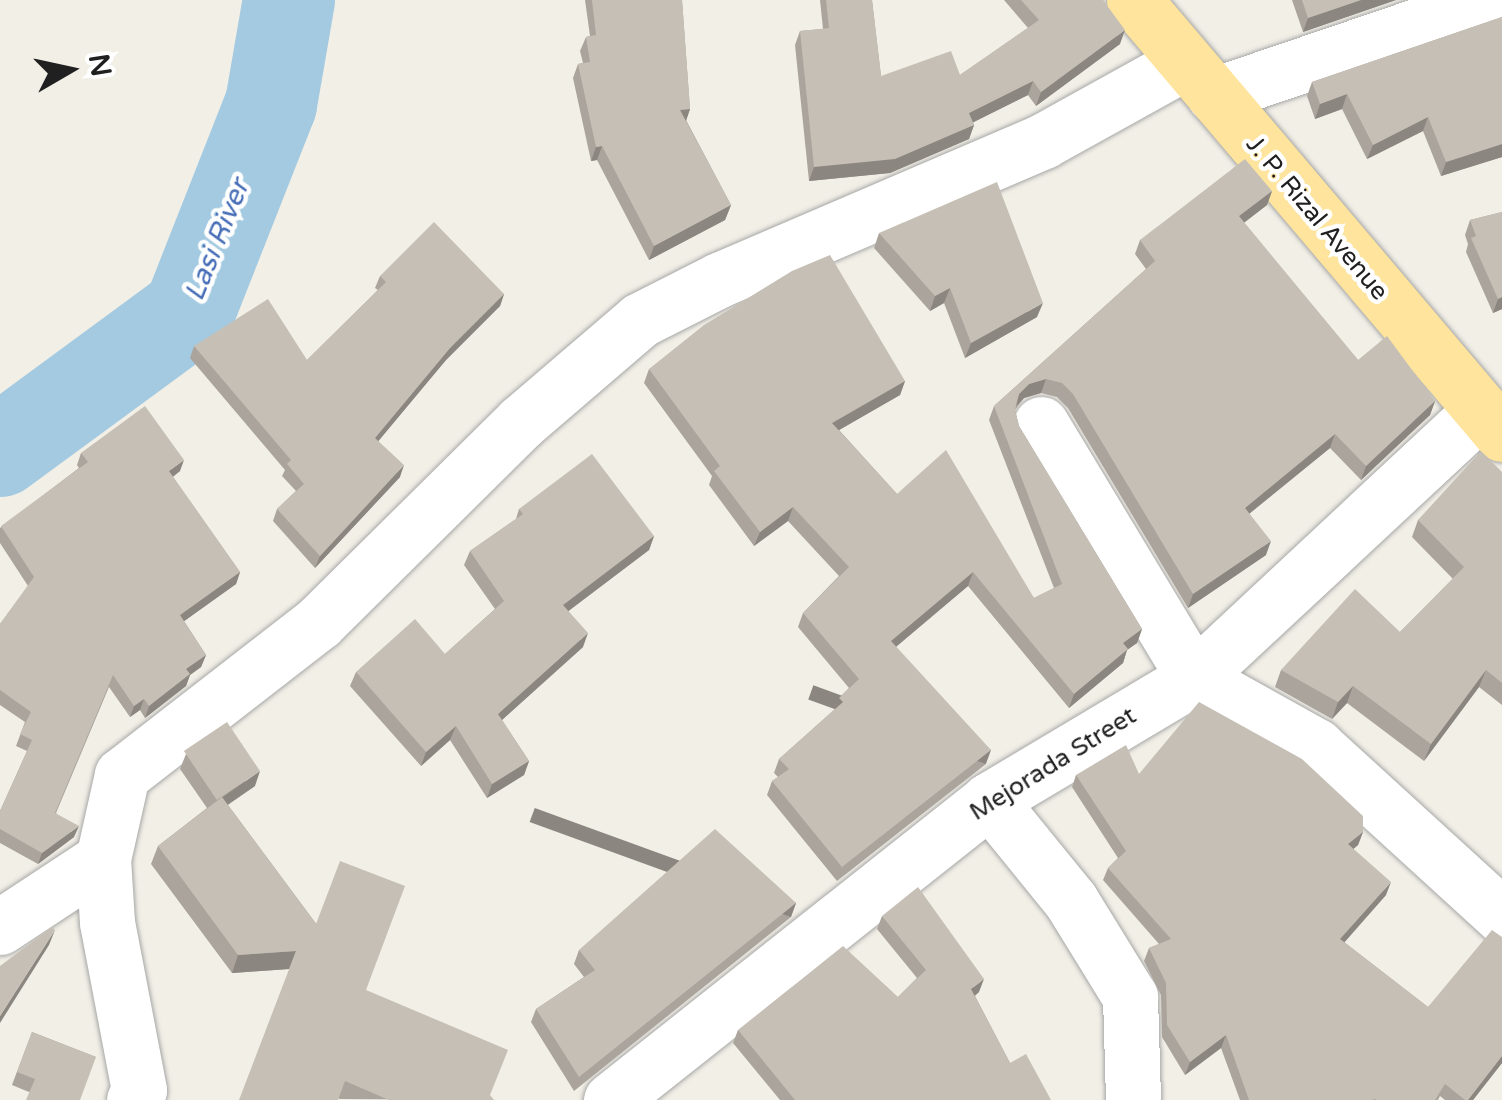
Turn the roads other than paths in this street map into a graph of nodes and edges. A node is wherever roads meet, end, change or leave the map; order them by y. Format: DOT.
graph roads {
  1 [pos="1134,0"];
  2 [pos="1492,0"];
  3 [pos="1199,79"];
  4 [pos="1491,423"];
  5 [pos="1041,424"];
  6 [pos="1194,678"];
  7 [pos="990,800"];
  8 [pos="103,859"];
  9 [pos="1502,916"];
  10 [pos="0,927"];
  11 [pos="143,1097"];
  12 [pos="612,1100"];
  13 [pos="1133,1100"];
  1 -- 3 [label="main road, J. P. Rizal Avenue"];
  2 -- 3 [label="street"];
  3 -- 4 [label="main road, J. P. Rizal Avenue"];
  3 -- 8 [label="street"];
  4 -- 6 [label="street, Mejorada Street"];
  5 -- 6 [label="street"];
  6 -- 7 [label="street, Mejorada Street"];
  6 -- 9 [label="street"];
  7 -- 12 [label="street, Mejorada Street"];
  7 -- 13 [label="street"];
  8 -- 10 [label="street"];
  8 -- 11 [label="street"];
}
